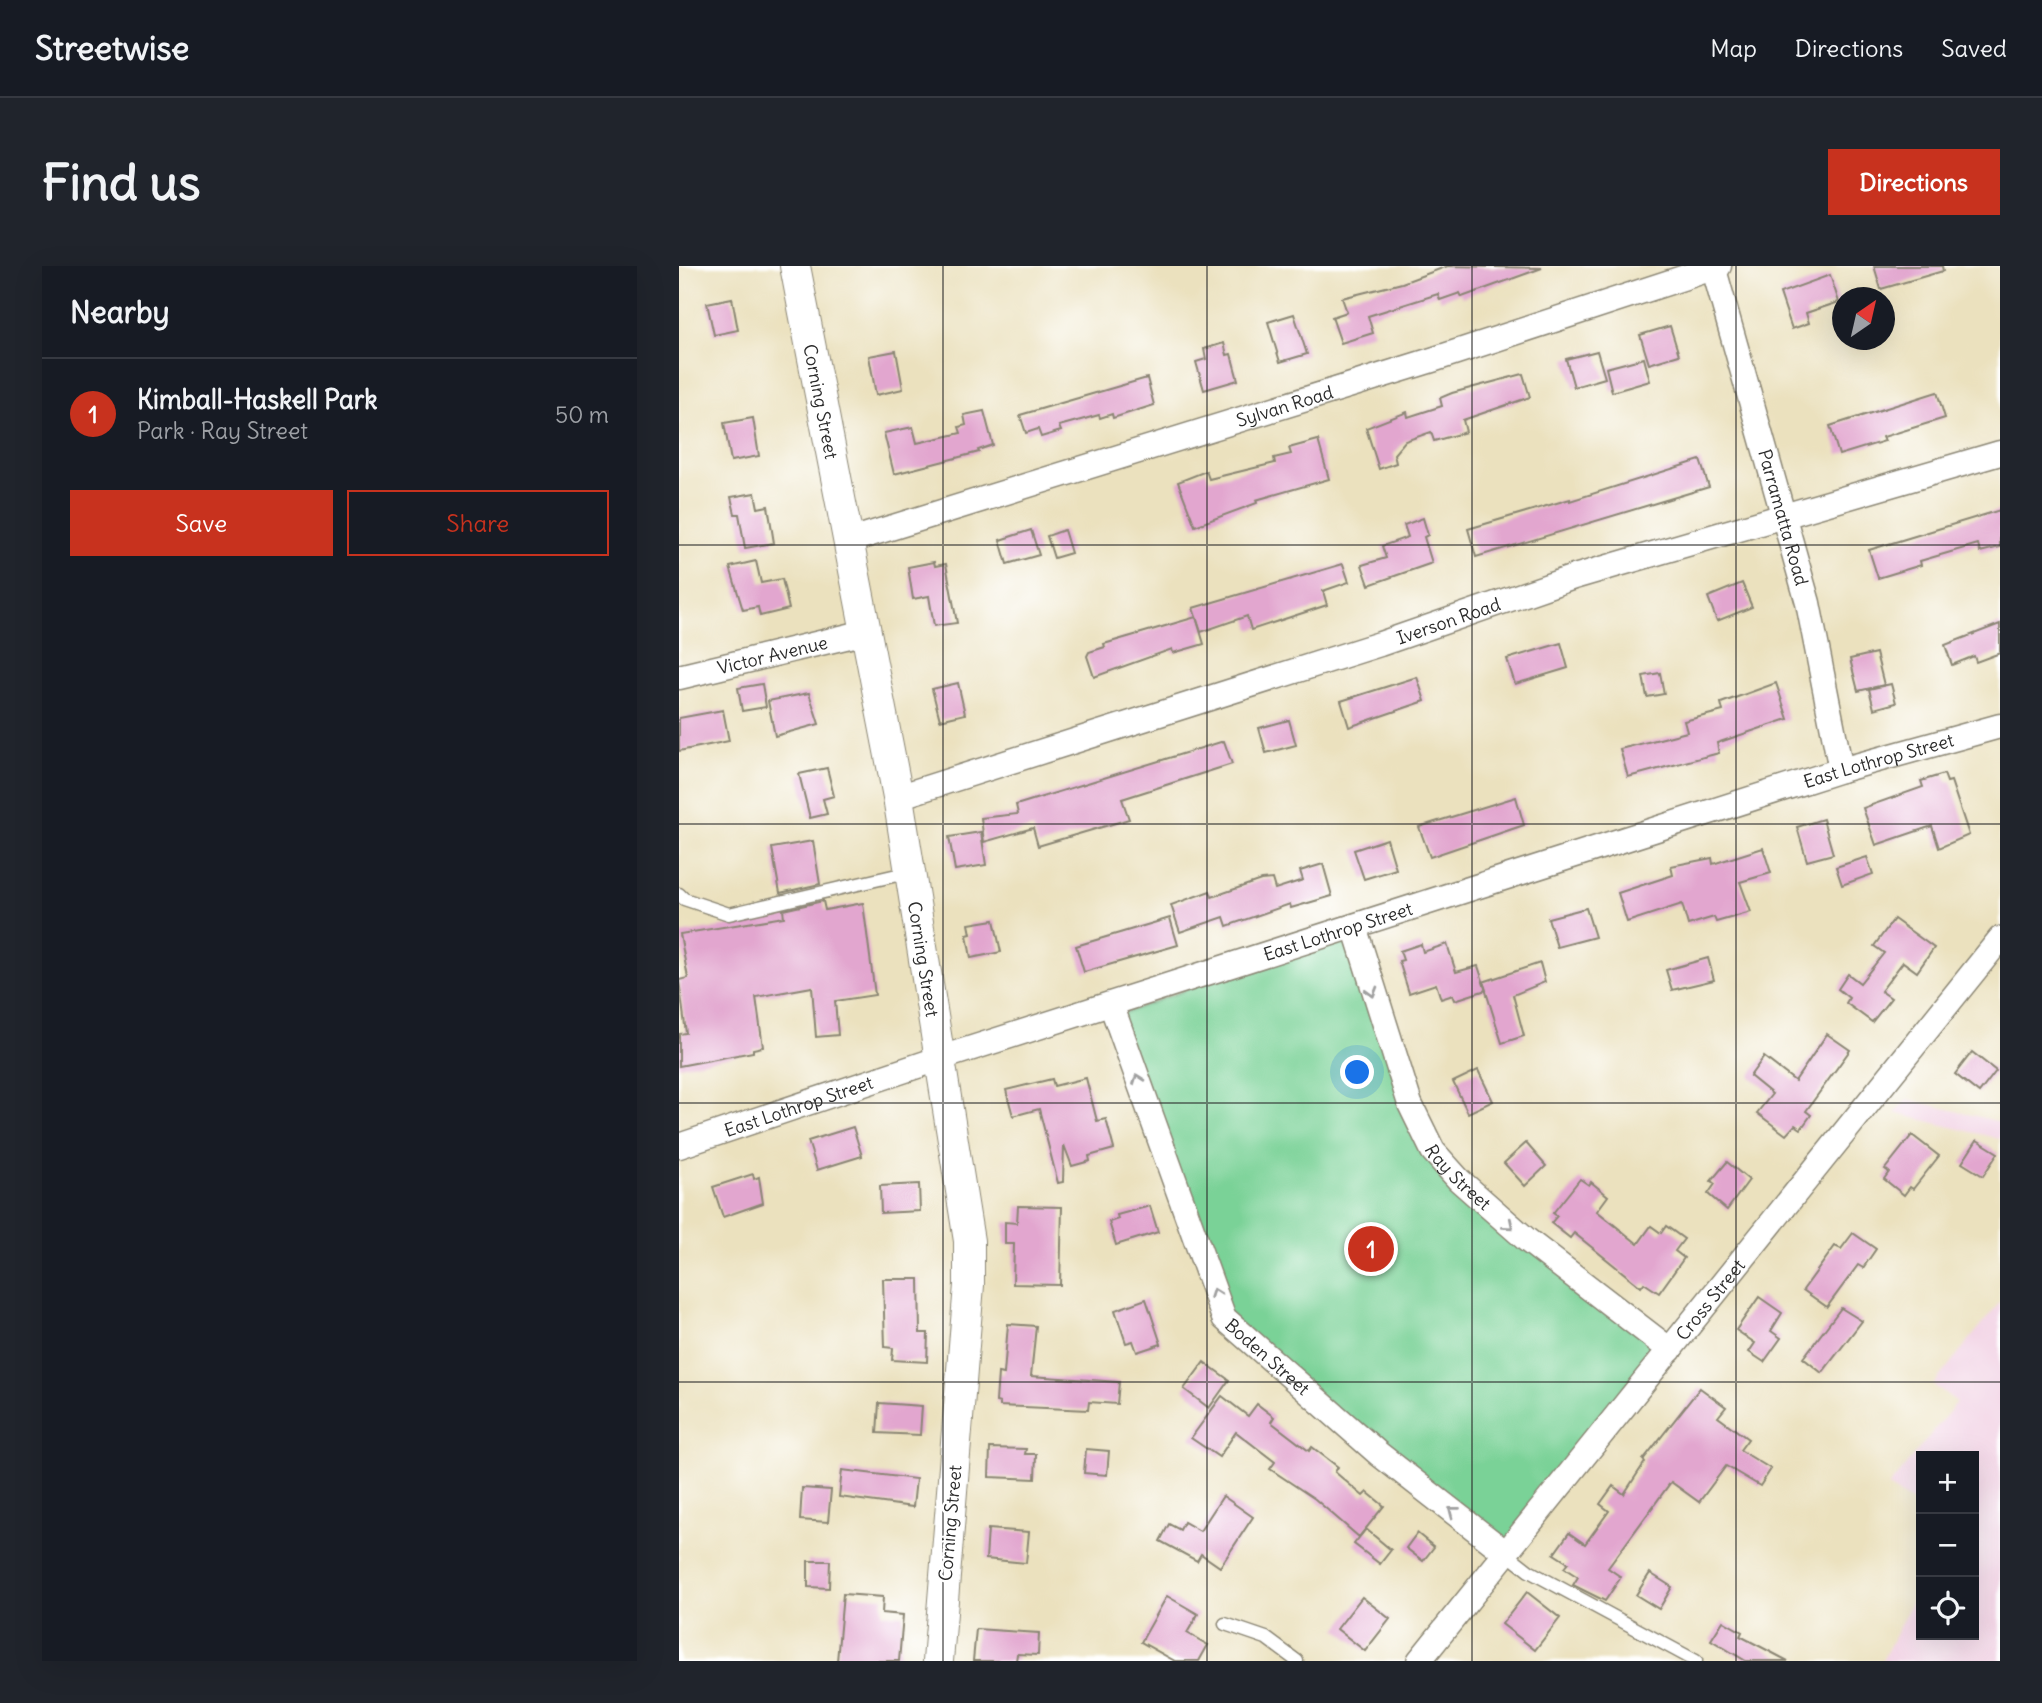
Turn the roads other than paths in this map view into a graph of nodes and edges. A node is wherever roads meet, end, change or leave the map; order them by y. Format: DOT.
graph roads {
  1 [pos="795,266"];
  2 [pos="1715,267"];
  3 [pos="2000,453"];
  4 [pos="1784,516"];
  5 [pos="848,541"];
  6 [pos="866,632"];
  7 [pos="679,677"];
  8 [pos="2000,726"];
  9 [pos="1841,770"];
  10 [pos="898,797"];
  11 [pos="910,872"];
  12 [pos="679,894"];
  13 [pos="1354,926"];
  14 [pos="2000,939"];
  15 [pos="1111,1004"];
  16 [pos="941,1058"];
  17 [pos="679,1146"];
  18 [pos="1670,1350"];
  19 [pos="1506,1553"];
  20 [pos="1224,1624"];
  21 [pos="938,1661"];
  22 [pos="1297,1661"];
  23 [pos="1419,1661"];
  24 [pos="1696,1661"];
  1 -- 5 [label="street, Corning Street"];
  2 -- 4 [label="street, Parramatta Road"];
  2 -- 5 [label="street, Sylvan Road"];
  3 -- 4 [label="street, Iverson Road"];
  4 -- 9 [label="street, Parramatta Road"];
  4 -- 10 [label="street, Iverson Road"];
  5 -- 6 [label="street, Corning Street"];
  6 -- 7 [label="street, Victor Avenue"];
  6 -- 10 [label="street, Corning Street"];
  8 -- 9 [label="street, East Lothrop Street"];
  9 -- 13 [label="street, East Lothrop Street"];
  10 -- 11 [label="street, Corning Street"];
  11 -- 12 [label="lane"];
  11 -- 16 [label="street, Corning Street"];
  13 -- 15 [label="street, East Lothrop Street"];
  13 -- 18 [label="street, Ray Street, one-way"];
  14 -- 18 [label="street, Cross Street"];
  15 -- 16 [label="street, East Lothrop Street"];
  19 -- 15 [label="street, Boden Street, one-way"];
  16 -- 17 [label="street, East Lothrop Street"];
  16 -- 21 [label="street, Corning Street"];
  18 -- 19 [label="street, Cross Street"];
  19 -- 23 [label="street, Cross Street"];
  19 -- 24 [label="lane"];
  20 -- 22 [label="lane"];
}
